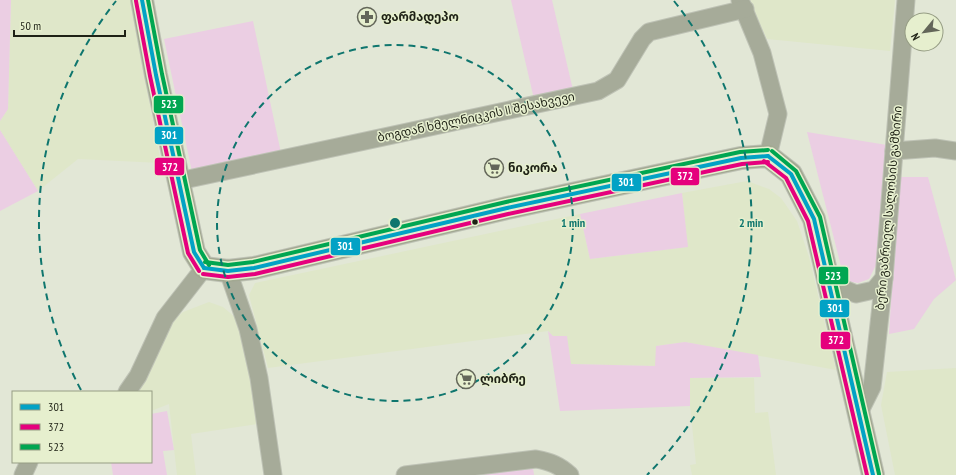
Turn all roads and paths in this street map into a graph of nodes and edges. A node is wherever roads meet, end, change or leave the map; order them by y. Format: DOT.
graph roads {
  1 [pos="142,0"];
  2 [pos="906,0"];
  3 [pos="742,5"];
  4 [pos="894,151"];
  5 [pos="956,151"];
  6 [pos="768,156"];
  7 [pos="179,181"];
  8 [pos="204,268"];
  9 [pos="228,272"];
  10 [pos="884,278"];
  11 [pos="828,282"];
  12 [pos="127,391"];
  13 [pos="859,413"];
  14 [pos="29,463"];
  15 [pos="23,475"];
  16 [pos="273,475"];
  17 [pos="405,475"];
  18 [pos="570,475"];
  19 [pos="873,475"];
  1 -- 7 [label="main road"];
  2 -- 4 [label="street, ბერი გაბრიელ სალოსის გამზირი"];
  3 -- 6 [label="street"];
  3 -- 7 [label="street, ბოგდან ხმელნიცკის II შესახვევი"];
  4 -- 5 [label="street"];
  4 -- 10 [label="street, ბერი გაბრიელ სალოსის გამზირი"];
  6 -- 9 [label="main road"];
  6 -- 11 [label="main road"];
  7 -- 8 [label="main road"];
  8 -- 9 [label="main road"];
  8 -- 12 [label="street"];
  9 -- 16 [label="street"];
  10 -- 11 [label="street"];
  10 -- 13 [label="street, ბერი გაბრიელ სალოსის გამზირი"];
  11 -- 13 [label="main road"];
  13 -- 19 [label="main road"];
  14 -- 15 [label="street"];
  17 -- 18 [label="street"];
}
